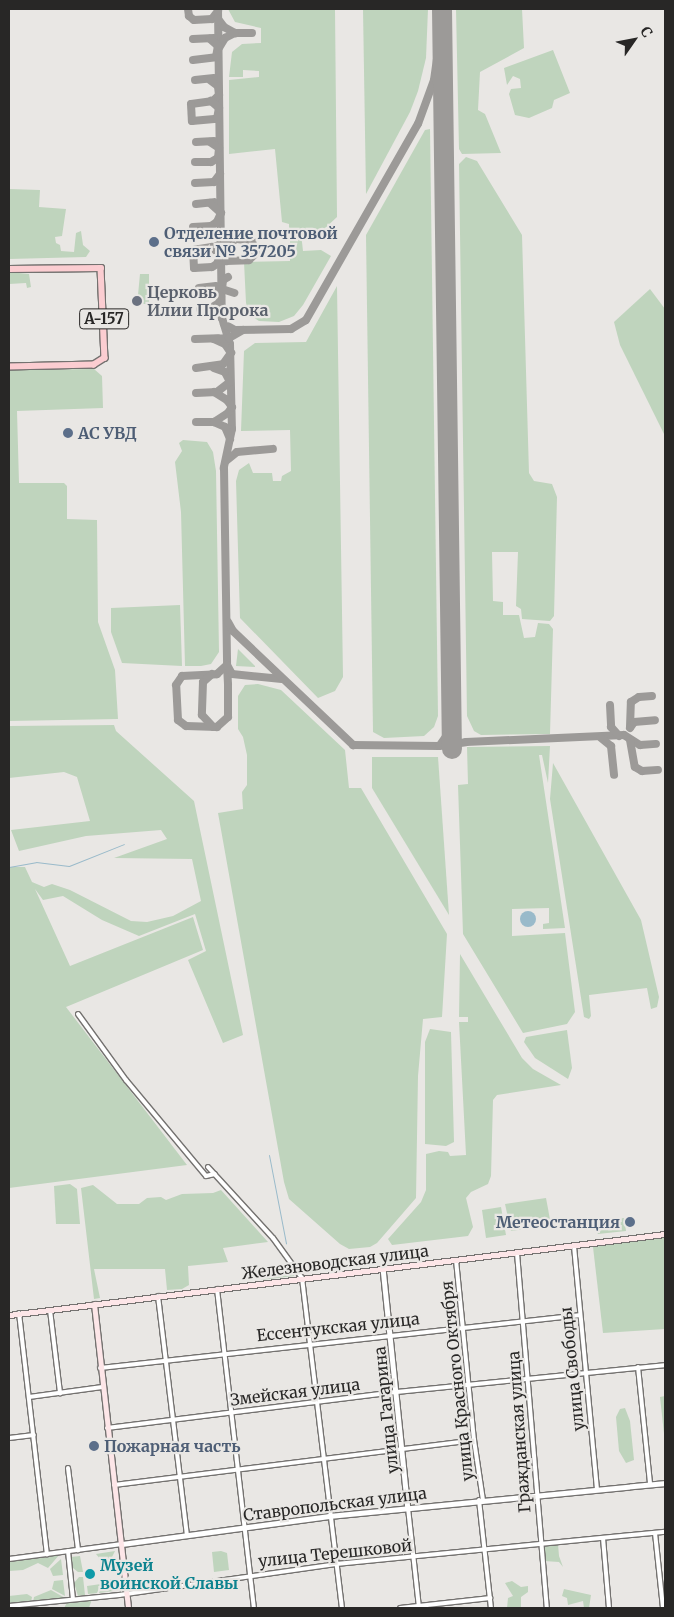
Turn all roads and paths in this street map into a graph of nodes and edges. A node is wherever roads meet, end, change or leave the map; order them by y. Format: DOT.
graph roads {
  1 [pos="9,268"];
  2 [pos="9,367"];
  3 [pos="78,1014"];
  4 [pos="208,1167"];
  5 [pos="214,1174"];
  6 [pos="665,1234"];
  7 [pos="574,1246"];
  8 [pos="517,1253"];
  9 [pos="456,1260"];
  10 [pos="383,1268"];
  11 [pos="302,1278"];
  12 [pos="216,1289"];
  13 [pos="158,1296"];
  14 [pos="94,1304"];
  15 [pos="50,1310"];
  16 [pos="19,1314"];
  17 [pos="9,1315"];
  18 [pos="579,1315"];
  19 [pos="523,1322"];
  20 [pos="464,1326"];
  21 [pos="390,1334"];
  22 [pos="310,1343"];
  23 [pos="224,1353"];
  24 [pos="166,1359"];
  25 [pos="665,1365"];
  26 [pos="638,1367"];
  27 [pos="100,1368"];
  28 [pos="586,1373"];
  29 [pos="527,1379"];
  30 [pos="469,1384"];
  31 [pos="102,1387"];
  32 [pos="60,1392"];
  33 [pos="396,1392"];
  34 [pos="29,1397"];
  35 [pos="316,1403"];
  36 [pos="231,1412"];
  37 [pos="173,1419"];
  38 [pos="107,1428"];
  39 [pos="34,1435"];
  40 [pos="9,1438"];
  41 [pos="474,1440"];
  42 [pos="403,1449"];
  43 [pos="322,1457"];
  44 [pos="68,1468"];
  45 [pos="238,1468"];
  46 [pos="180,1476"];
  47 [pos="665,1483"];
  48 [pos="650,1484"];
  49 [pos="114,1485"];
  50 [pos="597,1489"];
  51 [pos="536,1495"];
  52 [pos="481,1500"];
  53 [pos="408,1508"];
  54 [pos="329,1516"];
  55 [pos="244,1527"];
  56 [pos="665,1532"];
  57 [pos="655,1533"];
  58 [pos="187,1535"];
  59 [pos="602,1538"];
  60 [pos="122,1544"];
  61 [pos="540,1544"];
  62 [pos="78,1550"];
  63 [pos="484,1550"];
  64 [pos="68,1551"];
  65 [pos="48,1554"];
  66 [pos="414,1557"];
  67 [pos="9,1559"];
  68 [pos="336,1564"];
  69 [pos="250,1574"];
  70 [pos="127,1593"];
  71 [pos="490,1598"];
  72 [pos="73,1599"];
  73 [pos="9,1606"];
  74 [pos="419,1607"];
  75 [pos="128,1608"];
  76 [pos="254,1608"];
  77 [pos="342,1608"];
  78 [pos="400,1608"];
  79 [pos="491,1608"];
  80 [pos="547,1608"];
  81 [pos="609,1608"];
  82 [pos="663,1608"];
  1 -- 2 [label="main road, А-157"];
  3 -- 5 [label="street"];
  4 -- 5 [label="street"];
  5 -- 11 [label="street"];
  6 -- 7 [label="main road, Железноводская улица"];
  7 -- 8 [label="main road, Железноводская улица"];
  7 -- 18 [label="street, улица Свободы"];
  8 -- 9 [label="main road, Железноводская улица"];
  8 -- 19 [label="street, Гражданская улица"];
  9 -- 10 [label="main road, Железноводская улица"];
  9 -- 20 [label="street, улица Красного Октября"];
  10 -- 11 [label="main road, Железноводская улица"];
  10 -- 21 [label="street, улица Гагарина"];
  11 -- 12 [label="main road, Железноводская улица"];
  11 -- 22 [label="street"];
  12 -- 13 [label="main road, Железноводская улица"];
  12 -- 23 [label="street"];
  13 -- 14 [label="main road, Железноводская улица"];
  13 -- 24 [label="street"];
  14 -- 15 [label="main road, Железноводская улица"];
  14 -- 27 [label="main road"];
  15 -- 16 [label="main road, Железноводская улица"];
  15 -- 32 [label="street"];
  16 -- 17 [label="main road, Железноводская улица"];
  16 -- 34 [label="street"];
  18 -- 19 [label="street, Ессентукская улица"];
  18 -- 28 [label="street, улица Свободы"];
  19 -- 20 [label="street, Ессентукская улица"];
  19 -- 29 [label="street, Гражданская улица"];
  20 -- 21 [label="street, Ессентукская улица"];
  20 -- 30 [label="street, улица Красного Октября"];
  21 -- 22 [label="street, Ессентукская улица"];
  21 -- 33 [label="street, улица Гагарина"];
  22 -- 23 [label="street, Ессентукская улица"];
  22 -- 35 [label="street"];
  23 -- 24 [label="street, Ессентукская улица"];
  23 -- 36 [label="street"];
  24 -- 27 [label="street, Ессентукская улица"];
  24 -- 37 [label="street"];
  25 -- 26 [label="street, Змейская улица"];
  26 -- 28 [label="street, Змейская улица"];
  26 -- 48 [label="street"];
  27 -- 31 [label="main road"];
  28 -- 29 [label="street, Змейская улица"];
  28 -- 50 [label="street, улица Свободы"];
  29 -- 30 [label="street, Змейская улица"];
  29 -- 51 [label="street, Гражданская улица"];
  30 -- 33 [label="street, Змейская улица"];
  30 -- 41 [label="street, улица Красного Октября"];
  31 -- 32 [label="street"];
  31 -- 38 [label="main road"];
  32 -- 34 [label="street"];
  33 -- 35 [label="street, Змейская улица"];
  33 -- 42 [label="street, улица Гагарина"];
  34 -- 39 [label="street"];
  35 -- 36 [label="street, Змейская улица"];
  35 -- 43 [label="street"];
  36 -- 37 [label="street, Змейская улица"];
  36 -- 45 [label="street"];
  37 -- 38 [label="street, Змейская улица"];
  37 -- 46 [label="street"];
  38 -- 49 [label="main road"];
  39 -- 40 [label="street"];
  39 -- 65 [label="street"];
  41 -- 42 [label="street"];
  41 -- 52 [label="street, улица Красного Октября"];
  42 -- 43 [label="street"];
  42 -- 53 [label="street, улица Гагарина"];
  43 -- 45 [label="street"];
  43 -- 54 [label="street"];
  44 -- 62 [label="street"];
  45 -- 46 [label="street"];
  45 -- 55 [label="street"];
  46 -- 49 [label="street"];
  46 -- 58 [label="street"];
  47 -- 48 [label="street, Ставропольская улица"];
  48 -- 50 [label="street, Ставропольская улица"];
  49 -- 60 [label="main road"];
  50 -- 51 [label="street, Ставропольская улица"];
  51 -- 52 [label="street, Ставропольская улица"];
  51 -- 61 [label="street, Гражданская улица"];
  52 -- 53 [label="street, Ставропольская улица"];
  52 -- 63 [label="street, улица Красного Октября"];
  53 -- 54 [label="street, Ставропольская улица"];
  53 -- 66 [label="street, улица Гагарина"];
  54 -- 55 [label="street, Ставропольская улица"];
  54 -- 68 [label="street"];
  55 -- 58 [label="street, Ставропольская улица"];
  55 -- 69 [label="street"];
  56 -- 57 [label="street, улица Терешковой"];
  57 -- 59 [label="street, улица Терешковой"];
  57 -- 82 [label="street"];
  58 -- 60 [label="street, Ставропольская улица"];
  59 -- 61 [label="street, улица Терешковой"];
  59 -- 81 [label="street"];
  60 -- 62 [label="street, Ставропольская улица"];
  60 -- 70 [label="main road"];
  61 -- 63 [label="street, улица Терешковой"];
  61 -- 80 [label="street, Гражданская улица"];
  62 -- 64 [label="street, Ставропольская улица"];
  63 -- 66 [label="street, улица Терешковой"];
  63 -- 71 [label="street, улица Красного Октября"];
  64 -- 65 [label="street, Ставропольская улица"];
  64 -- 72 [label="street"];
  65 -- 67 [label="street, Ставропольская улица"];
  66 -- 68 [label="street, улица Терешковой"];
  66 -- 74 [label="street, улица Гагарина"];
  68 -- 69 [label="street, улица Терешковой"];
  68 -- 77 [label="street"];
  69 -- 70 [label="street, улица Терешковой"];
  69 -- 76 [label="street"];
  70 -- 72 [label="street, улица Терешковой"];
  70 -- 75 [label="main road"];
  71 -- 74 [label="street"];
  71 -- 79 [label="street, улица Красного Октября"];
  72 -- 73 [label="street, улица Терешковой"];
  74 -- 78 [label="street"];
}
